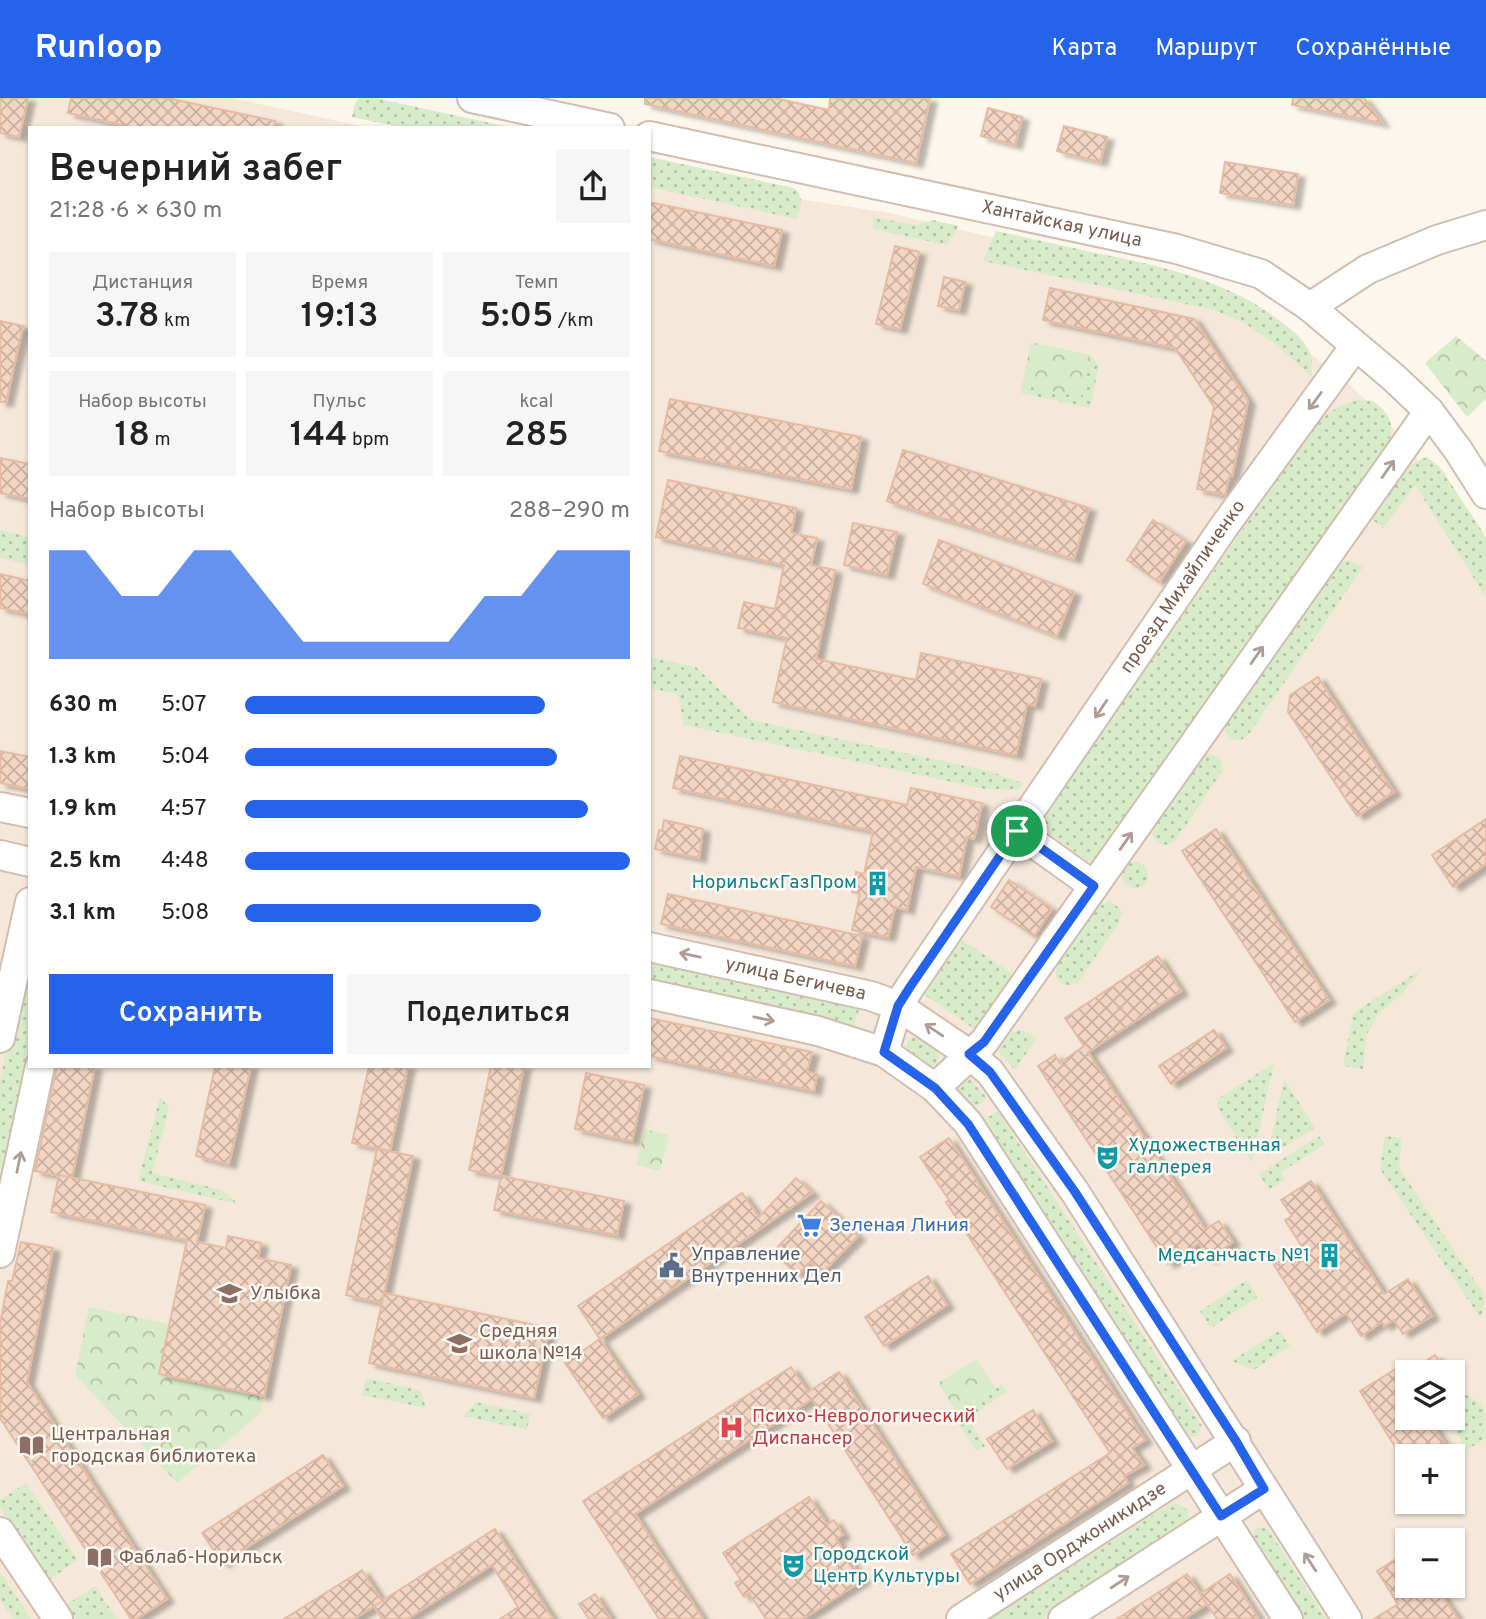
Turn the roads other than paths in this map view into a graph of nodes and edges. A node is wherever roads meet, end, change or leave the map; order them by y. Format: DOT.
graph roads {
  1 [pos="472,98"];
  2 [pos="601,126"];
  3 [pos="651,136"];
  4 [pos="1486,225"];
  5 [pos="1310,307"];
  6 [pos="1355,346"];
  7 [pos="1429,411"];
  8 [pos="1486,494"];
  9 [pos="0,807"];
  10 [pos="28,813"];
  11 [pos="1017,831"];
  12 [pos="0,855"];
  13 [pos="28,862"];
  14 [pos="1094,886"];
  15 [pos="28,911"];
  16 [pos="651,947"];
  17 [pos="651,995"];
  18 [pos="898,1006"];
  19 [pos="0,1038"];
  20 [pos="884,1052"];
  21 [pos="969,1054"];
  22 [pos="40,1068"];
  23 [pos="935,1088"];
  24 [pos="0,1253"];
  25 [pos="1236,1441"];
  26 [pos="1191,1470"];
  27 [pos="1264,1489"];
  28 [pos="1221,1516"];
  29 [pos="0,1532"];
  30 [pos="58,1619"];
  31 [pos="961,1619"];
  32 [pos="1063,1619"];
  33 [pos="1287,1619"];
  34 [pos="1348,1619"];
  1 -- 2 [label="street"];
  3 -- 5 [label="street, Хантайская улица"];
  4 -- 5 [label="street"];
  5 -- 6 [label="street, Хантайская улица"];
  6 -- 7 [label="street, Хантайская улица"];
  6 -- 11 [label="street, проезд Михайличенко, one-way"];
  7 -- 8 [label="street, Хантайская улица"];
  14 -- 7 [label="street, one-way"];
  9 -- 10 [label="street"];
  11 -- 14 [label="street"];
  11 -- 18 [label="street, проезд Михайличенко"];
  12 -- 13 [label="street"];
  14 -- 21 [label="street"];
  15 -- 19 [label="street"];
  18 -- 16 [label="street, улица Бегичева, one-way"];
  17 -- 20 [label="street, one-way"];
  18 -- 20 [label="street, проезд Михайличенко"];
  21 -- 18 [label="street, улица Бегичева, one-way"];
  20 -- 23 [label="street"];
  21 -- 23 [label="street"];
  21 -- 25 [label="street, улица Бегичева"];
  24 -- 22 [label="street, one-way"];
  23 -- 26 [label="street"];
  25 -- 26 [label="street, улица Орджоникидзе"];
  25 -- 27 [label="street, улица Бегичева"];
  26 -- 28 [label="street"];
  26 -- 31 [label="street, улица Орджоникидзе"];
  27 -- 28 [label="street"];
  34 -- 27 [label="street, улица Бегичева, one-way"];
  32 -- 28 [label="street, one-way"];
  28 -- 33 [label="street"];
  29 -- 30 [label="street"];
}
